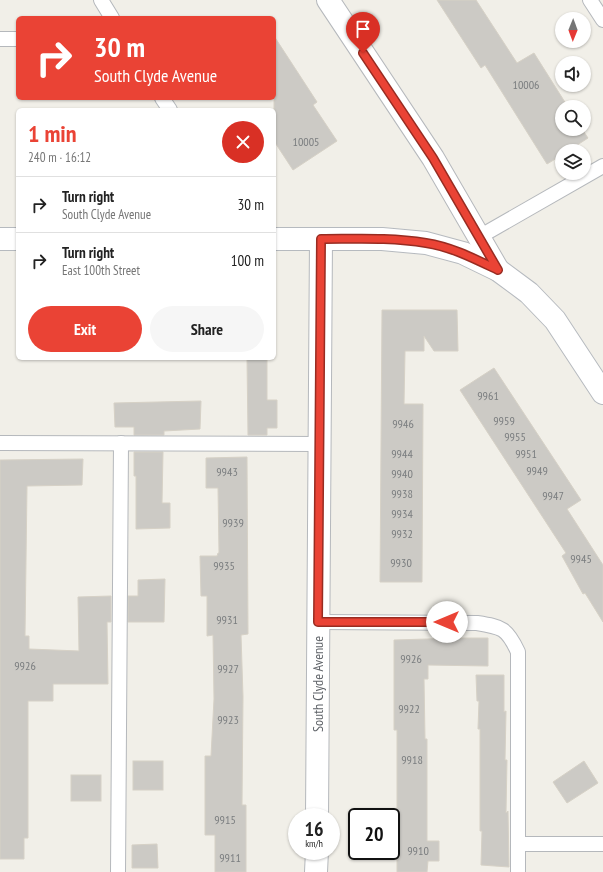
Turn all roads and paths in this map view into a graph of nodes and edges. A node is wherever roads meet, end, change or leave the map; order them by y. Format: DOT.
graph roads {
  1 [pos="101,0"];
  2 [pos="328,0"];
  3 [pos="590,0"];
  4 [pos="111,16"];
  5 [pos="603,20"];
  6 [pos="0,39"];
  7 [pos="16,39"];
  8 [pos="603,166"];
  9 [pos="479,237"];
  10 [pos="0,239"];
  11 [pos="16,239"];
  12 [pos="276,239"];
  13 [pos="321,239"];
  14 [pos="498,270"];
  15 [pos="603,393"];
  16 [pos="0,443"];
  17 [pos="121,443"];
  18 [pos="319,444"];
  19 [pos="318,622"];
  20 [pos="317,808"];
  21 [pos="518,844"];
  22 [pos="603,844"];
  23 [pos="316,860"];
  24 [pos="118,872"];
  25 [pos="316,872"];
  26 [pos="518,872"];
  1 -- 4 [label="lane"];
  2 -- 9 [label="street"];
  3 -- 5 [label="lane"];
  6 -- 7 [label="lane"];
  8 -- 9 [label="lane"];
  9 -- 14 [label="street"];
  10 -- 11 [label="street"];
  12 -- 13 [label="street"];
  13 -- 14 [label="street"];
  13 -- 18 [label="street, South Clyde Avenue"];
  14 -- 15 [label="street"];
  16 -- 17 [label="lane"];
  17 -- 18 [label="lane"];
  17 -- 24 [label="lane"];
  18 -- 19 [label="street, South Clyde Avenue"];
  19 -- 20 [label="street, South Clyde Avenue"];
  19 -- 21 [label="lane"];
  21 -- 22 [label="lane"];
  21 -- 26 [label="lane"];
  23 -- 25 [label="street"];
}
